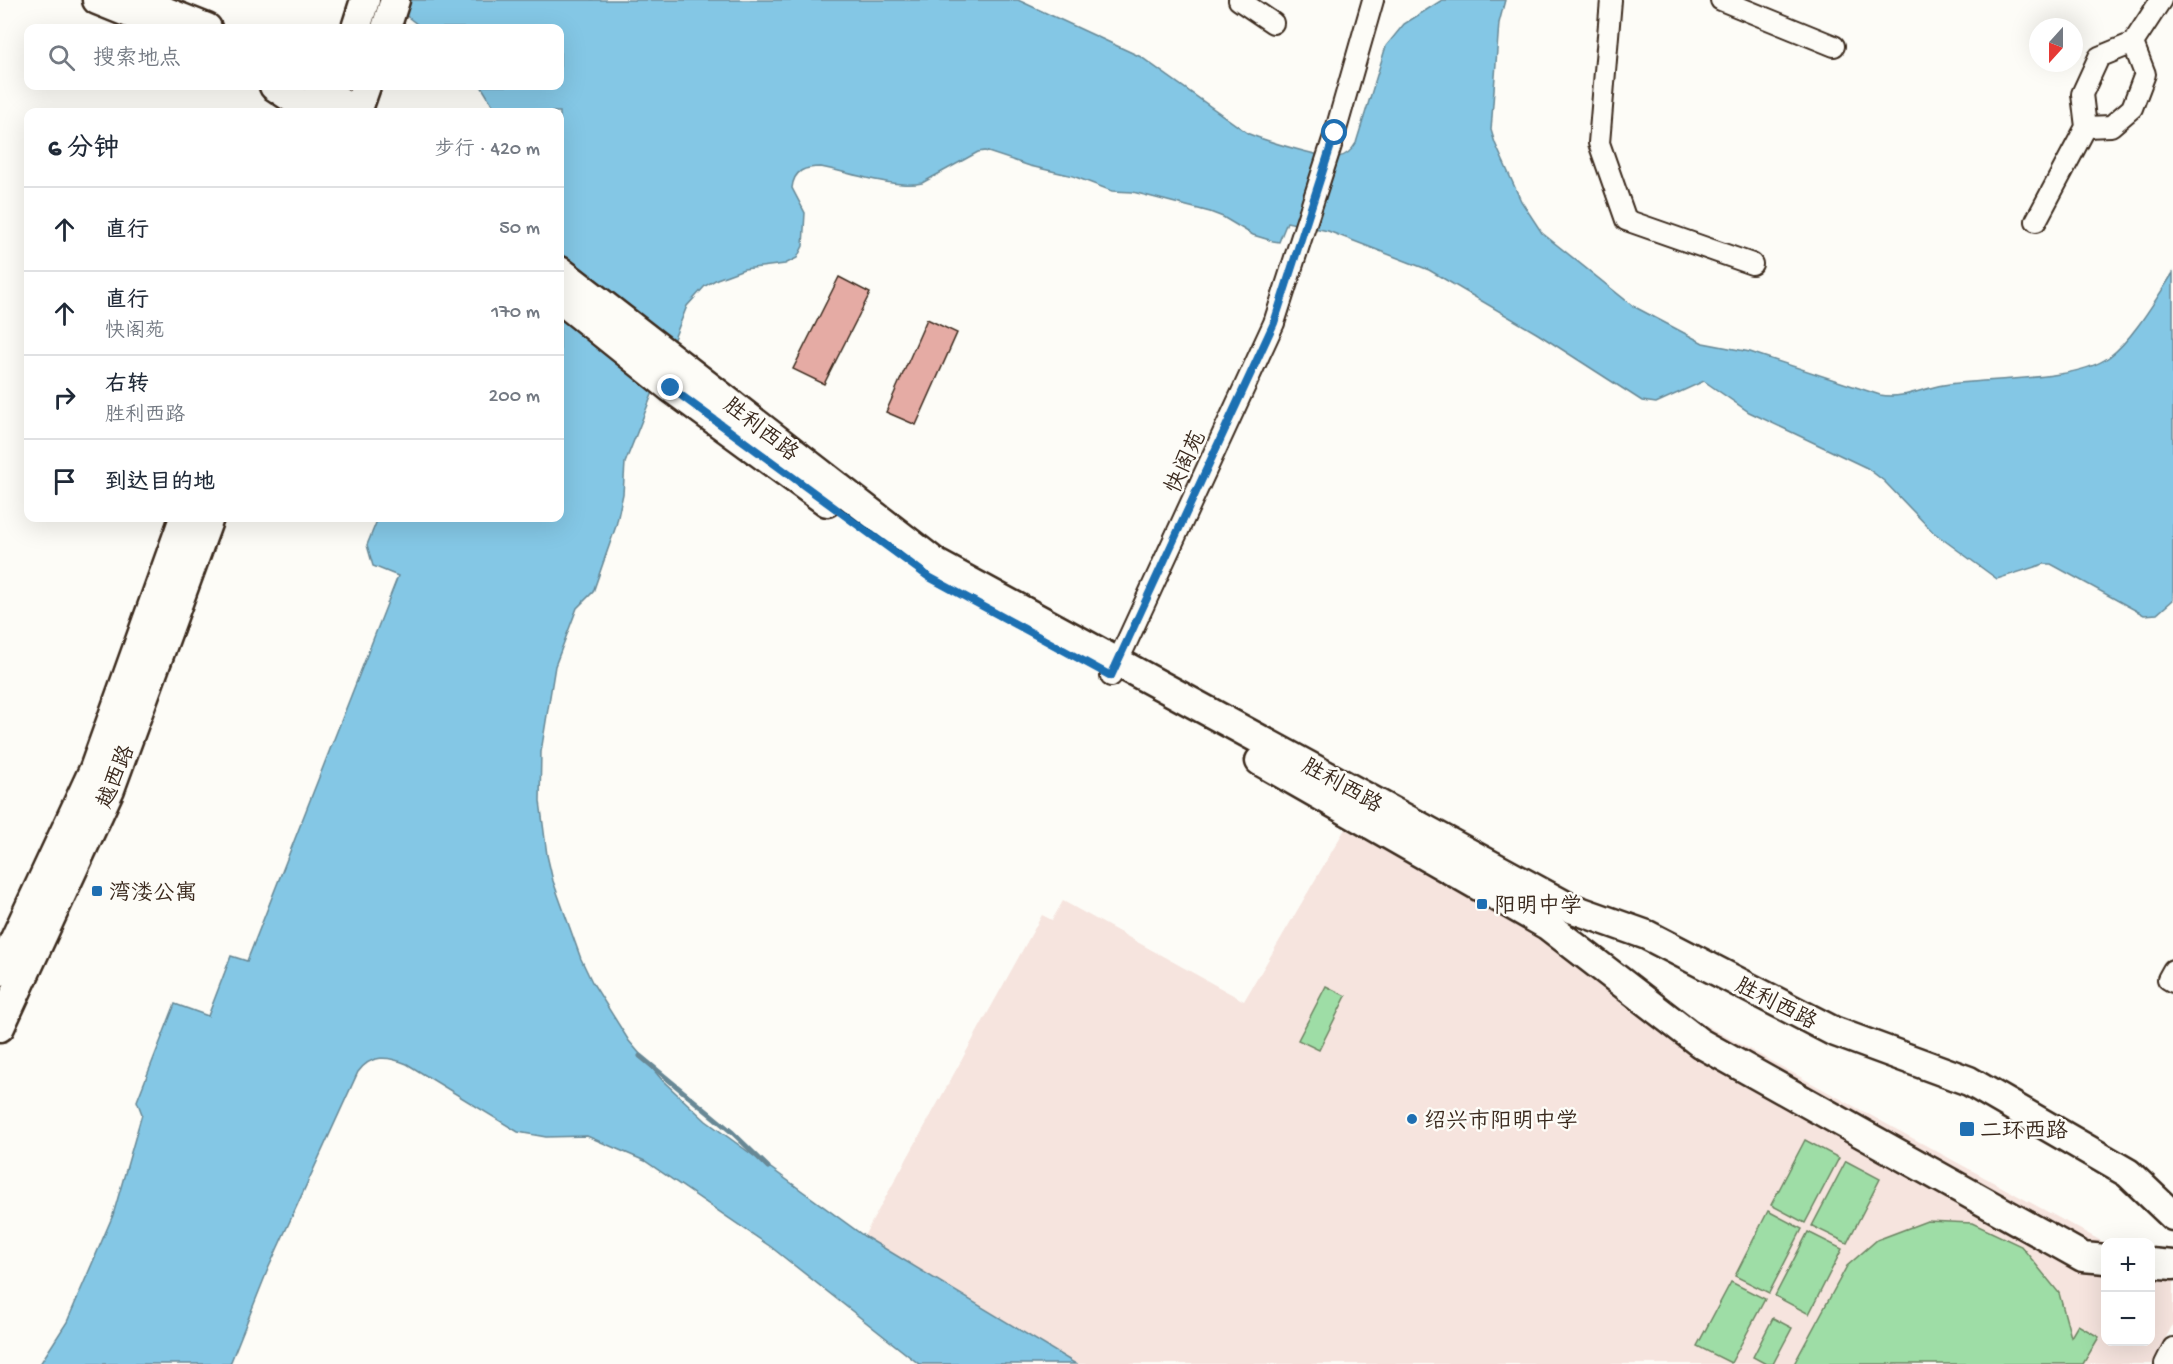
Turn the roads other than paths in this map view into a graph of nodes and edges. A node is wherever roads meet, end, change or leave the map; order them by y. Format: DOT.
graph roads {
  1 [pos="98,0"];
  2 [pos="136,0"];
  3 [pos="365,0"];
  4 [pos="1239,0"];
  5 [pos="1373,0"];
  6 [pos="1611,0"];
  7 [pos="1721,0"];
  8 [pos="2161,0"];
  9 [pos="1273,23"];
  10 [pos="157,24"];
  11 [pos="197,24"];
  12 [pos="357,24"];
  13 [pos="2133,43"];
  14 [pos="1834,46"];
  15 [pos="288,90"];
  16 [pos="359,90"];
  17 [pos="335,103"];
  18 [pos="2086,128"];
  19 [pos="2036,221"];
  20 [pos="1752,264"];
  21 [pos="564,275"];
  22 [pos="564,302"];
  23 [pos="676,377"];
  24 [pos="183,522"];
  25 [pos="208,522"];
  26 [pos="1115,669"];
  27 [pos="2173,970"];
  28 [pos="0,971"];
  29 [pos="2173,982"];
  30 [pos="0,1027"];
  31 [pos="2173,1216"];
  32 [pos="2101,1259"];
  33 [pos="2155,1263"];
  34 [pos="2173,1265"];
  35 [pos="2173,1348"];
  36 [pos="2165,1364"];
  1 -- 10 [label="main road"];
  2 -- 11 [label="main road"];
  3 -- 12 [label="main road"];
  4 -- 9 [label="street"];
  5 -- 26 [label="street, 快阁苑"];
  6 -- 20 [label="street"];
  7 -- 14 [label="street"];
  8 -- 13 [label="street"];
  13 -- 18 [label="street"];
  13 -- 18 [label="street"];
  15 -- 17 [label="main road"];
  16 -- 17 [label="main road"];
  18 -- 19 [label="street"];
  21 -- 23 [label="main road, 胜利西路"];
  22 -- 23 [label="main road, 胜利西路"];
  23 -- 26 [label="main road, 胜利西路"];
  24 -- 28 [label="main road, 越西路"];
  25 -- 30 [label="main road, 越西路"];
  26 -- 31 [label="main road, 胜利西路"];
  26 -- 32 [label="main road, 胜利西路"];
  27 -- 29 [label="street"];
  33 -- 34 [label="main road"];
  35 -- 36 [label="street"];
}
